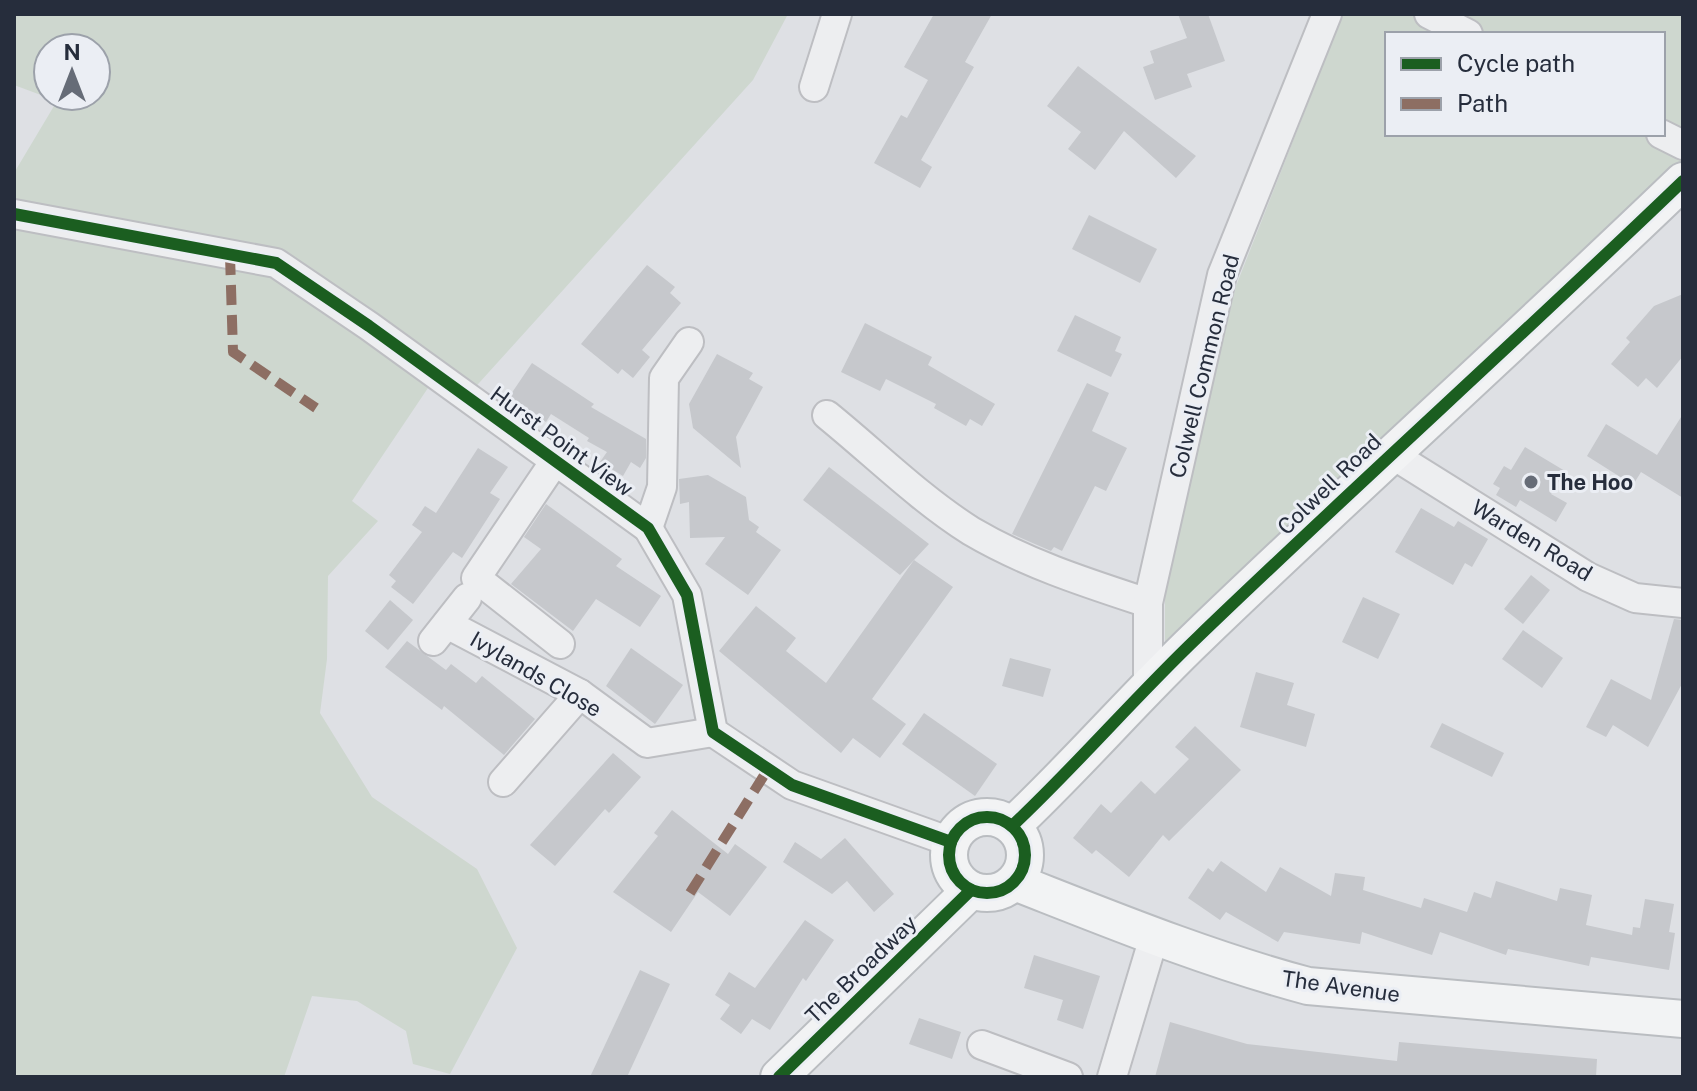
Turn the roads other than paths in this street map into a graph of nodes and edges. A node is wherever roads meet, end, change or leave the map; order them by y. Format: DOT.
graph roads {
  1 [pos="837,14"];
  2 [pos="1327,14"];
  3 [pos="1429,14"];
  4 [pos="1464,32"];
  5 [pos="814,87"];
  6 [pos="1665,136"];
  7 [pos="1683,145"];
  8 [pos="1683,181"];
  9 [pos="14,214"];
  10 [pos="689,342"];
  11 [pos="827,415"];
  12 [pos="1390,453"];
  13 [pos="555,461"];
  14 [pos="648,528"];
  15 [pos="467,598"];
  16 [pos="1148,603"];
  17 [pos="1683,603"];
  18 [pos="560,644"];
  19 [pos="1148,685"];
  20 [pos="580,694"];
  21 [pos="713,732"];
  22 [pos="503,782"];
  23 [pos="1012,826"];
  24 [pos="951,842"];
  25 [pos="1015,882"];
  26 [pos="971,890"];
  27 [pos="1154,937"];
  28 [pos="1683,1019"];
  29 [pos="982,1045"];
  30 [pos="779,1077"];
  31 [pos="1068,1077"];
  32 [pos="1112,1077"];
  1 -- 5 [label="street"];
  2 -- 16 [label="street, Colwell Common Road"];
  3 -- 4 [label="street"];
  6 -- 7 [label="street"];
  8 -- 12 [label="main road, Colwell Road"];
  9 -- 13 [label="street, Hurst Point View"];
  10 -- 14 [label="street"];
  11 -- 16 [label="street"];
  12 -- 17 [label="street, Warden Road"];
  12 -- 19 [label="main road, Colwell Road"];
  13 -- 14 [label="street, Hurst Point View"];
  13 -- 18 [label="street"];
  14 -- 21 [label="street, Hurst Point View"];
  15 -- 20 [label="street, Ivylands Close"];
  16 -- 19 [label="street, Colwell Common Road"];
  19 -- 23 [label="main road, Colwell Road"];
  20 -- 21 [label="street, Ivylands Close"];
  20 -- 22 [label="street"];
  21 -- 24 [label="street"];
  23 -- 24 [label="main road"];
  23 -- 25 [label="main road"];
  24 -- 26 [label="main road"];
  25 -- 26 [label="main road"];
  25 -- 27 [label="main road, The Avenue"];
  26 -- 30 [label="main road, The Broadway"];
  27 -- 28 [label="main road, The Avenue"];
  27 -- 32 [label="street"];
  29 -- 31 [label="street"];
}
